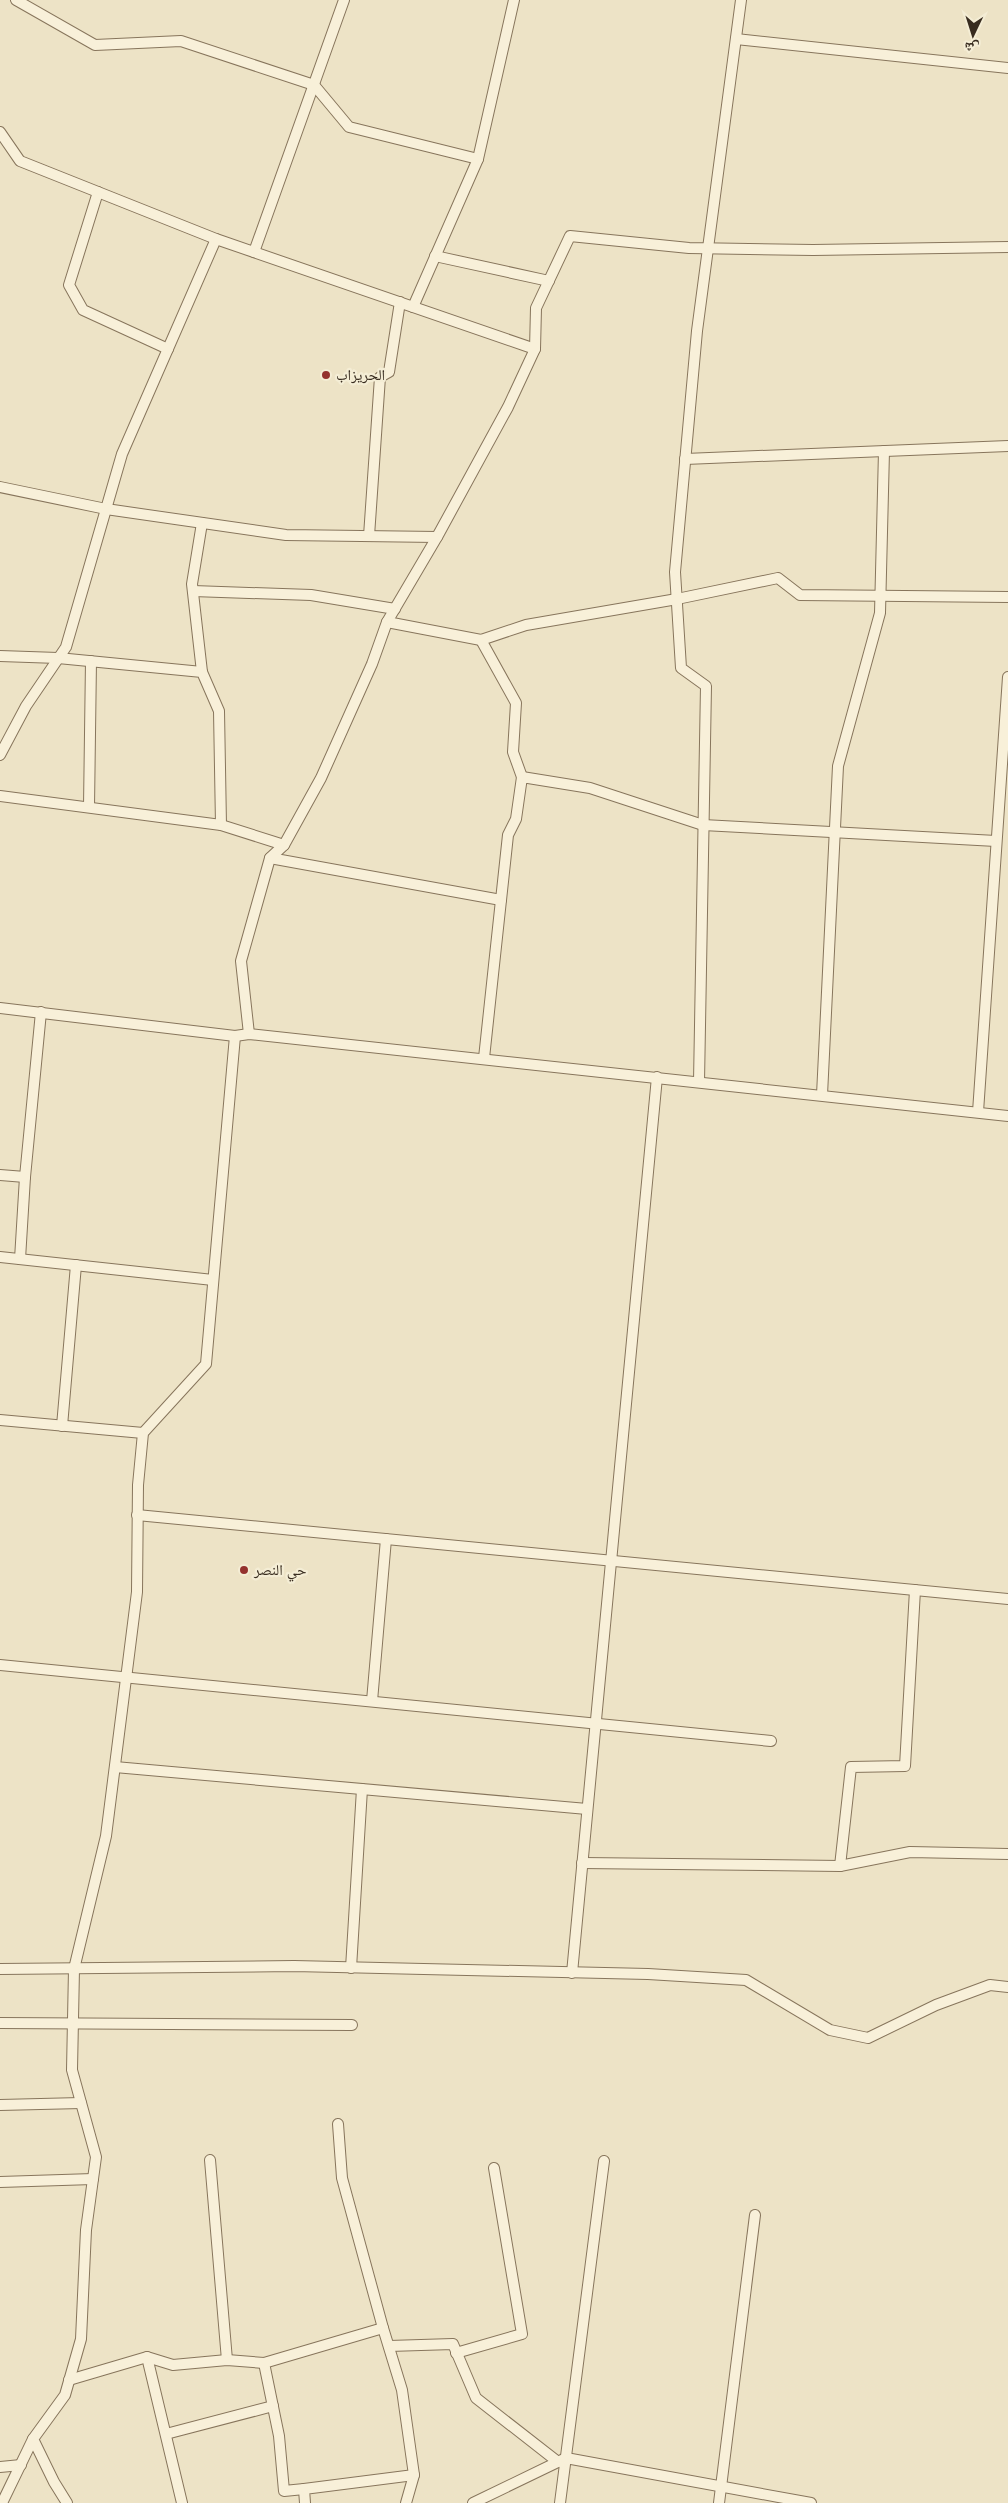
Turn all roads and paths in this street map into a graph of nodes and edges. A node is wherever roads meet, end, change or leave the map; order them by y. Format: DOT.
graph roads {
  1 [pos="16,0"];
  2 [pos="344,0"];
  3 [pos="514,0"];
  4 [pos="741,0"];
  5 [pos="736,39"];
  6 [pos="1008,68"];
  7 [pos="314,85"];
  8 [pos="0,132"];
  9 [pos="478,159"];
  10 [pos="98,192"];
  11 [pos="216,239"];
  12 [pos="1008,247"];
  13 [pos="709,249"];
  14 [pos="254,252"];
  15 [pos="435,256"];
  16 [pos="549,281"];
  17 [pos="400,302"];
  18 [pos="413,307"];
  19 [pos="168,349"];
  20 [pos="535,349"];
  21 [pos="1008,446"];
  22 [pos="884,451"];
  23 [pos="686,459"];
  24 [pos="0,487"];
  25 [pos="106,509"];
  26 [pos="202,523"];
  27 [pos="369,536"];
  28 [pos="437,537"];
  29 [pos="193,591"];
  30 [pos="880,596"];
  31 [pos="1008,597"];
  32 [pos="677,599"];
  33 [pos="395,609"];
  34 [pos="387,622"];
  35 [pos="481,640"];
  36 [pos="0,656"];
  37 [pos="58,658"];
  38 [pos="91,661"];
  39 [pos="202,672"];
  40 [pos="1008,676"];
  41 [pos="0,755"];
  42 [pos="522,777"];
  43 [pos="0,796"];
  44 [pos="89,808"];
  45 [pos="221,825"];
  46 [pos="703,825"];
  47 [pos="835,832"];
  48 [pos="996,841"];
  49 [pos="284,845"];
  50 [pos="270,858"];
  51 [pos="501,900"];
  52 [pos="0,1008"];
  53 [pos="41,1012"];
  54 [pos="249,1034"];
  55 [pos="235,1036"];
  56 [pos="484,1058"];
  57 [pos="657,1077"];
  58 [pos="699,1082"];
  59 [pos="822,1095"];
  60 [pos="978,1112"];
  61 [pos="1008,1116"];
  62 [pos="0,1175"];
  63 [pos="25,1177"];
  64 [pos="0,1257"];
  65 [pos="20,1259"];
  66 [pos="76,1265"];
  67 [pos="213,1280"];
  68 [pos="0,1420"];
  69 [pos="62,1426"];
  70 [pos="143,1433"];
  71 [pos="138,1515"];
  72 [pos="386,1539"];
  73 [pos="611,1561"];
  74 [pos="915,1590"];
  75 [pos="1008,1599"];
  76 [pos="0,1665"];
  77 [pos="126,1676"];
  78 [pos="372,1701"];
  79 [pos="596,1724"];
  80 [pos="771,1741"];
  81 [pos="115,1767"];
  82 [pos="362,1789"];
  83 [pos="587,1809"];
  84 [pos="1008,1854"];
  85 [pos="582,1862"];
  86 [pos="840,1866"];
  87 [pos="351,1968"];
  88 [pos="0,1969"];
  89 [pos="74,1969"];
  90 [pos="572,1973"];
  91 [pos="1008,1988"];
  92 [pos="73,2022"];
  93 [pos="0,2023"];
  94 [pos="352,2025"];
  95 [pos="81,2103"];
  96 [pos="0,2105"];
  97 [pos="338,2124"];
  98 [pos="210,2160"];
  99 [pos="604,2161"];
  100 [pos="494,2168"];
  101 [pos="93,2179"];
  102 [pos="0,2182"];
  103 [pos="755,2215"];
  104 [pos="383,2328"];
  105 [pos="388,2346"];
  106 [pos="456,2353"];
  107 [pos="147,2357"];
  108 [pos="227,2360"];
  109 [pos="264,2363"];
  110 [pos="70,2380"];
  111 [pos="272,2406"];
  112 [pos="166,2434"];
  113 [pos="34,2439"];
  114 [pos="562,2460"];
  115 [pos="21,2465"];
  116 [pos="0,2467"];
  117 [pos="414,2475"];
  118 [pos="722,2486"];
  119 [pos="304,2489"];
  120 [pos="476,2502"];
  121 [pos="2,2503"];
  122 [pos="67,2503"];
  123 [pos="182,2503"];
  124 [pos="305,2503"];
  125 [pos="406,2503"];
  126 [pos="560,2503"];
  127 [pos="720,2503"];
  128 [pos="812,2503"];
  1 -- 7 [label="street"];
  2 -- 7 [label="street"];
  3 -- 9 [label="street"];
  4 -- 5 [label="street"];
  5 -- 6 [label="street"];
  5 -- 13 [label="street"];
  7 -- 9 [label="street"];
  7 -- 14 [label="street"];
  8 -- 10 [label="street"];
  9 -- 15 [label="street"];
  10 -- 11 [label="street"];
  10 -- 19 [label="street"];
  11 -- 14 [label="street"];
  11 -- 19 [label="street"];
  12 -- 13 [label="street"];
  13 -- 16 [label="street"];
  13 -- 23 [label="street"];
  14 -- 17 [label="street"];
  15 -- 16 [label="street"];
  15 -- 18 [label="street"];
  16 -- 20 [label="street"];
  17 -- 18 [label="street"];
  17 -- 27 [label="street"];
  18 -- 20 [label="street"];
  19 -- 25 [label="street"];
  20 -- 28 [label="street"];
  21 -- 22 [label="street"];
  22 -- 23 [label="street"];
  22 -- 30 [label="street"];
  23 -- 32 [label="street"];
  24 -- 25 [label="street"];
  25 -- 26 [label="street"];
  25 -- 37 [label="street"];
  26 -- 27 [label="street"];
  26 -- 29 [label="street"];
  27 -- 28 [label="street"];
  28 -- 33 [label="street"];
  29 -- 33 [label="street"];
  29 -- 39 [label="street"];
  30 -- 31 [label="street"];
  30 -- 32 [label="street"];
  30 -- 47 [label="street"];
  32 -- 35 [label="street"];
  32 -- 46 [label="street"];
  33 -- 34 [label="street"];
  34 -- 35 [label="street"];
  34 -- 49 [label="street"];
  35 -- 42 [label="street"];
  36 -- 37 [label="street"];
  37 -- 38 [label="street"];
  37 -- 41 [label="street"];
  38 -- 39 [label="street"];
  38 -- 44 [label="street"];
  39 -- 45 [label="street"];
  40 -- 48 [label="street"];
  42 -- 46 [label="street"];
  42 -- 51 [label="street"];
  43 -- 44 [label="street"];
  44 -- 45 [label="street"];
  45 -- 49 [label="street"];
  46 -- 47 [label="street"];
  46 -- 58 [label="street"];
  47 -- 48 [label="street"];
  47 -- 59 [label="street"];
  48 -- 60 [label="street"];
  49 -- 50 [label="street"];
  50 -- 51 [label="street"];
  50 -- 54 [label="street"];
  51 -- 56 [label="street"];
  52 -- 53 [label="street"];
  53 -- 55 [label="street"];
  53 -- 63 [label="street"];
  54 -- 55 [label="street"];
  54 -- 56 [label="street"];
  55 -- 67 [label="street"];
  56 -- 57 [label="street"];
  57 -- 58 [label="street"];
  57 -- 73 [label="street"];
  58 -- 59 [label="street"];
  59 -- 60 [label="street"];
  60 -- 61 [label="street"];
  62 -- 63 [label="street"];
  63 -- 65 [label="street"];
  64 -- 65 [label="street"];
  65 -- 66 [label="street"];
  66 -- 67 [label="street"];
  66 -- 69 [label="street"];
  67 -- 70 [label="street"];
  68 -- 69 [label="street"];
  69 -- 70 [label="street"];
  70 -- 71 [label="street"];
  71 -- 72 [label="street"];
  71 -- 77 [label="street"];
  72 -- 73 [label="street"];
  72 -- 78 [label="street"];
  73 -- 74 [label="street"];
  73 -- 79 [label="street"];
  74 -- 75 [label="street"];
  74 -- 86 [label="street"];
  76 -- 77 [label="street"];
  77 -- 78 [label="street"];
  77 -- 81 [label="street"];
  78 -- 79 [label="street"];
  79 -- 80 [label="street"];
  79 -- 83 [label="street"];
  81 -- 82 [label="street"];
  81 -- 89 [label="street"];
  82 -- 83 [label="street"];
  82 -- 87 [label="street"];
  83 -- 85 [label="street"];
  84 -- 86 [label="street"];
  85 -- 86 [label="street"];
  85 -- 90 [label="street"];
  87 -- 89 [label="street"];
  87 -- 90 [label="street"];
  88 -- 89 [label="street"];
  89 -- 92 [label="street"];
  90 -- 91 [label="street"];
  92 -- 93 [label="street"];
  92 -- 94 [label="street"];
  92 -- 95 [label="street"];
  95 -- 96 [label="street"];
  95 -- 101 [label="street"];
  97 -- 104 [label="street"];
  98 -- 108 [label="street"];
  99 -- 114 [label="street"];
  100 -- 106 [label="street"];
  101 -- 102 [label="street"];
  101 -- 110 [label="street"];
  103 -- 118 [label="street"];
  104 -- 105 [label="street"];
  104 -- 109 [label="street"];
  105 -- 106 [label="street"];
  105 -- 117 [label="street"];
  106 -- 114 [label="street"];
  107 -- 108 [label="street"];
  107 -- 110 [label="street"];
  107 -- 112 [label="street"];
  108 -- 109 [label="street"];
  109 -- 111 [label="street"];
  110 -- 113 [label="street"];
  111 -- 112 [label="street"];
  111 -- 119 [label="street"];
  112 -- 123 [label="street"];
  113 -- 115 [label="street"];
  113 -- 122 [label="street"];
  114 -- 118 [label="street"];
  114 -- 120 [label="street"];
  114 -- 126 [label="street"];
  115 -- 116 [label="street"];
  115 -- 121 [label="street"];
  117 -- 119 [label="street"];
  117 -- 125 [label="street"];
  118 -- 127 [label="street"];
  118 -- 128 [label="street"];
  119 -- 124 [label="street"];
}
